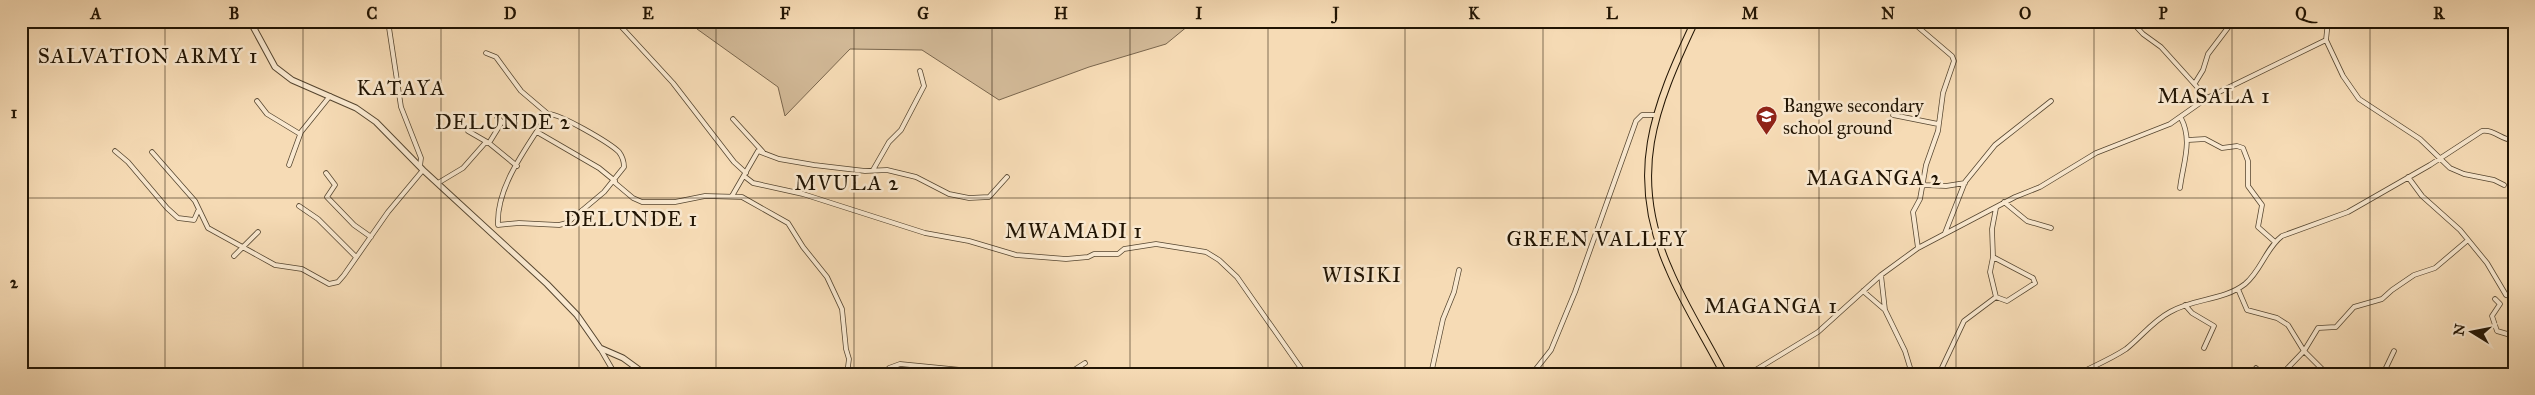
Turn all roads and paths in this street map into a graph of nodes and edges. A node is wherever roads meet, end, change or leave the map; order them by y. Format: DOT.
graph roads {
  1 [pos="250,21"];
  2 [pos="388,21"];
  3 [pos="616,21"];
  4 [pos="1695,21"];
  5 [pos="1911,21"];
  6 [pos="2131,21"];
  7 [pos="2233,21"];
  8 [pos="2328,21"];
  9 [pos="2326,40"];
  10 [pos="486,53"];
  11 [pos="920,71"];
  12 [pos="2195,83"];
  13 [pos="330,96"];
  14 [pos="2207,98"];
  15 [pos="257,101"];
  16 [pos="2051,101"];
  17 [pos="548,114"];
  18 [pos="1656,115"];
  19 [pos="1893,115"];
  20 [pos="497,117"];
  21 [pos="2181,118"];
  22 [pos="733,119"];
  23 [pos="1938,124"];
  24 [pos="468,131"];
  25 [pos="536,132"];
  26 [pos="300,134"];
  27 [pos="2188,140"];
  28 [pos="2514,140"];
  29 [pos="488,143"];
  30 [pos="115,151"];
  31 [pos="152,152"];
  32 [pos="763,152"];
  33 [pos="2440,158"];
  34 [pos="289,165"];
  35 [pos="517,166"];
  36 [pos="421,168"];
  37 [pos="873,170"];
  38 [pos="326,173"];
  39 [pos="745,175"];
  40 [pos="1006,177"];
  41 [pos="2408,177"];
  42 [pos="614,181"];
  43 [pos="1965,182"];
  44 [pos="438,183"];
  45 [pos="1923,185"];
  46 [pos="2504,185"];
  47 [pos="2180,188"];
  48 [pos="732,196"];
  49 [pos="2004,202"];
  50 [pos="300,206"];
  51 [pos="1996,208"];
  52 [pos="198,211"];
  53 [pos="498,225"];
  54 [pos="2051,228"];
  55 [pos="258,232"];
  56 [pos="490,233"];
  57 [pos="1945,233"];
  58 [pos="371,237"];
  59 [pos="2468,240"];
  60 [pos="2275,242"];
  61 [pos="243,247"];
  62 [pos="1918,248"];
  63 [pos="234,256"];
  64 [pos="356,257"];
  65 [pos="1993,257"];
  66 [pos="1459,270"];
  67 [pos="1881,275"];
  68 [pos="2238,289"];
  69 [pos="1863,290"];
  70 [pos="1996,297"];
  71 [pos="2514,297"];
  72 [pos="2495,299"];
  73 [pos="2184,304"];
  74 [pos="1885,310"];
  75 [pos="2514,336"];
  76 [pos="600,348"];
  77 [pos="2204,348"];
  78 [pos="2304,351"];
  79 [pos="2394,351"];
  80 [pos="1085,363"];
  81 [pos="2256,368"];
  82 [pos="615,374"];
  83 [pos="645,374"];
  84 [pos="847,374"];
  85 [pos="886,374"];
  86 [pos="1002,374"];
  87 [pos="1068,374"];
  88 [pos="1305,374"];
  89 [pos="1431,374"];
  90 [pos="1532,374"];
  91 [pos="1724,374"];
  92 [pos="1749,374"];
  93 [pos="1912,374"];
  94 [pos="1939,374"];
  95 [pos="2078,374"];
  96 [pos="2263,374"];
  97 [pos="2282,374"];
  98 [pos="2327,374"];
  99 [pos="2383,374"];
  1 -- 13 [label="street"];
  2 -- 36 [label="street"];
  3 -- 39 [label="street"];
  4 -- 18 [label="main road"];
  5 -- 23 [label="street"];
  6 -- 12 [label="street"];
  7 -- 12 [label="street"];
  8 -- 9 [label="street"];
  9 -- 14 [label="street"];
  9 -- 33 [label="street"];
  10 -- 17 [label="street"];
  11 -- 37 [label="street"];
  12 -- 14 [label="street"];
  13 -- 26 [label="street"];
  13 -- 36 [label="street"];
  14 -- 21 [label="street"];
  15 -- 26 [label="street"];
  16 -- 43 [label="street"];
  17 -- 25 [label="street"];
  17 -- 42 [label="street"];
  18 -- 90 [label="street"];
  18 -- 91 [label="main road"];
  19 -- 23 [label="street"];
  20 -- 29 [label="street"];
  21 -- 27 [label="street"];
  21 -- 49 [label="street"];
  22 -- 32 [label="street"];
  23 -- 45 [label="street"];
  24 -- 29 [label="street"];
  25 -- 35 [label="street"];
  25 -- 42 [label="street"];
  26 -- 34 [label="street"];
  27 -- 47 [label="street"];
  27 -- 60 [label="street"];
  28 -- 33 [label="street"];
  29 -- 35 [label="street"];
  29 -- 44 [label="street"];
  30 -- 52 [label="street"];
  31 -- 52 [label="street"];
  32 -- 37 [label="street"];
  32 -- 39 [label="street"];
  33 -- 41 [label="street"];
  33 -- 46 [label="street"];
  35 -- 53 [label="street"];
  36 -- 44 [label="street"];
  36 -- 58 [label="street"];
  37 -- 40 [label="street"];
  38 -- 58 [label="street"];
  39 -- 48 [label="street"];
  39 -- 88 [label="street"];
  41 -- 59 [label="street"];
  41 -- 60 [label="street"];
  42 -- 48 [label="street"];
  42 -- 53 [label="street"];
  43 -- 45 [label="street"];
  43 -- 57 [label="street"];
  44 -- 56 [label="street"];
  45 -- 62 [label="street"];
  48 -- 84 [label="street"];
  49 -- 51 [label="street"];
  49 -- 54 [label="street"];
  50 -- 64 [label="street"];
  51 -- 57 [label="street"];
  51 -- 65 [label="street"];
  52 -- 61 [label="street"];
  53 -- 56 [label="street"];
  55 -- 61 [label="street"];
  56 -- 76 [label="street"];
  57 -- 62 [label="street"];
  58 -- 64 [label="street"];
  59 -- 71 [label="street"];
  59 -- 78 [label="street"];
  60 -- 68 [label="street"];
  61 -- 63 [label="street"];
  61 -- 64 [label="street"];
  62 -- 67 [label="street"];
  65 -- 70 [label="street"];
  65 -- 70 [label="street"];
  66 -- 89 [label="street"];
  67 -- 69 [label="street"];
  67 -- 74 [label="street"];
  68 -- 73 [label="street"];
  68 -- 78 [label="street"];
  69 -- 74 [label="street"];
  69 -- 92 [label="street"];
  70 -- 94 [label="street"];
  72 -- 75 [label="street"];
  73 -- 77 [label="street"];
  73 -- 95 [label="street"];
  74 -- 93 [label="street"];
  76 -- 82 [label="street"];
  76 -- 83 [label="street"];
  78 -- 97 [label="street"];
  78 -- 98 [label="street"];
  79 -- 99 [label="street"];
  80 -- 87 [label="street"];
  81 -- 96 [label="street"];
  85 -- 86 [label="street"];
}
